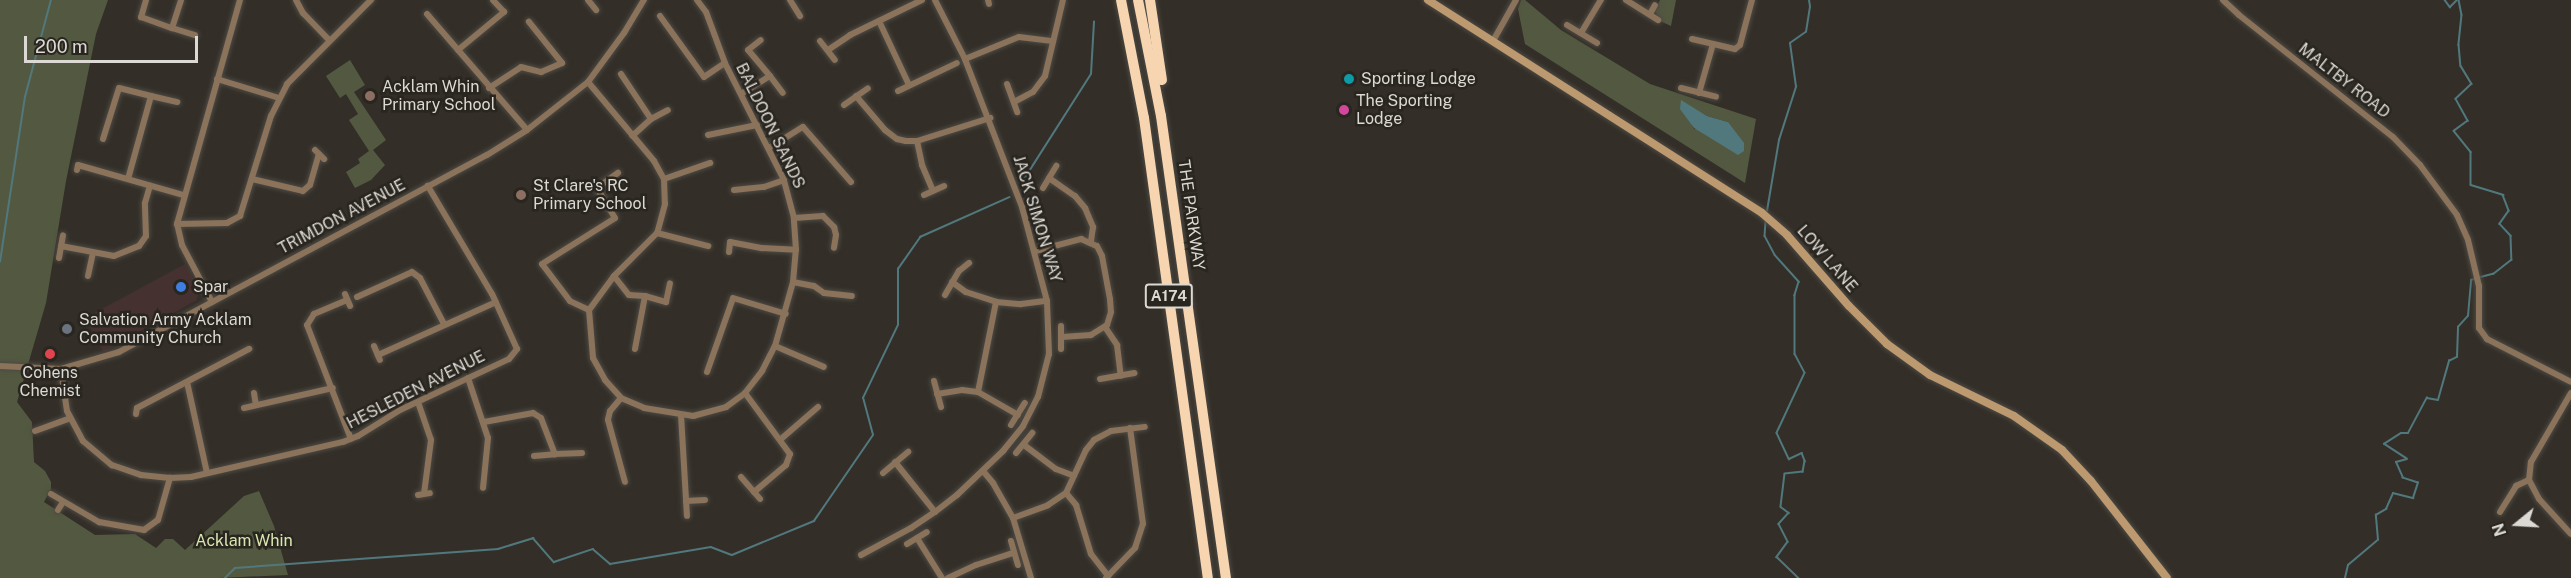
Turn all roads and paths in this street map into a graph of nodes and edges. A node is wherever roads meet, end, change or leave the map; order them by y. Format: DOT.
graph roads {
  1 [pos="146,0"];
  2 [pos="181,0"];
  3 [pos="240,0"];
  4 [pos="296,0"];
  5 [pos="371,0"];
  6 [pos="493,0"];
  7 [pos="588,0"];
  8 [pos="644,0"];
  9 [pos="697,0"];
  10 [pos="922,0"];
  11 [pos="935,0"];
  12 [pos="1063,0"];
  13 [pos="1121,0"];
  14 [pos="1138,0"];
  15 [pos="1150,0"];
  16 [pos="1428,0"];
  17 [pos="1516,0"];
  18 [pos="1601,0"];
  19 [pos="1626,0"];
  20 [pos="1752,0"];
  21 [pos="2223,0"];
  22 [pos="792,1"];
  23 [pos="1655,5"];
  24 [pos="596,10"];
  25 [pos="427,14"];
  26 [pos="1650,14"];
  27 [pos="660,16"];
  28 [pos="800,16"];
  29 [pos="1658,20"];
  30 [pos="879,21"];
  31 [pos="529,22"];
  32 [pos="1567,25"];
  33 [pos="172,28"];
  34 [pos="1581,33"];
  35 [pos="195,35"];
  36 [pos="1692,39"];
  37 [pos="329,40"];
  38 [pos="761,40"];
  39 [pos="1053,40"];
  40 [pos="820,41"];
  41 [pos="1493,41"];
  42 [pos="1597,43"];
  43 [pos="1713,44"];
  44 [pos="458,50"];
  45 [pos="828,50"];
  46 [pos="965,59"];
  47 [pos="835,60"];
  48 [pos="725,63"];
  49 [pos="957,63"];
  50 [pos="621,74"];
  51 [pos="770,76"];
  52 [pos="217,79"];
  53 [pos="588,82"];
  54 [pos="1007,84"];
  55 [pos="909,85"];
  56 [pos="489,88"];
  57 [pos="868,88"];
  58 [pos="1681,88"];
  59 [pos="898,91"];
  60 [pos="783,93"];
  61 [pos="1699,93"];
  62 [pos="741,94"];
  63 [pos="151,96"];
  64 [pos="856,96"];
  65 [pos="1716,97"];
  66 [pos="279,98"];
  67 [pos="177,102"];
  68 [pos="1014,102"];
  69 [pos="844,105"];
  70 [pos="668,111"];
  71 [pos="1017,112"];
  72 [pos="990,117"];
  73 [pos="651,119"];
  74 [pos="757,125"];
  75 [pos="527,130"];
  76 [pos="708,135"];
  77 [pos="107,136"];
  78 [pos="632,136"];
  79 [pos="917,141"];
  80 [pos="770,148"];
  81 [pos="319,154"];
  82 [pos="710,163"];
  83 [pos="78,165"];
  84 [pos="1056,166"];
  85 [pos="618,173"];
  86 [pos="1049,178"];
  87 [pos="128,179"];
  88 [pos="252,179"];
  89 [pos="664,179"];
  90 [pos="784,180"];
  91 [pos="851,182"];
  92 [pos="150,186"];
  93 [pos="428,186"];
  94 [pos="944,186"];
  95 [pos="1043,188"];
  96 [pos="734,190"];
  97 [pos="933,191"];
  98 [pos="183,195"];
  99 [pos="924,195"];
  100 [pos="794,218"];
  101 [pos="1176,218"];
  102 [pos="177,224"];
  103 [pos="657,233"];
  104 [pos="63,235"];
  105 [pos="1091,242"];
  106 [pos="61,246"];
  107 [pos="708,246"];
  108 [pos="834,248"];
  109 [pos="796,250"];
  110 [pos="1035,251"];
  111 [pos="729,252"];
  112 [pos="93,253"];
  113 [pos="58,258"];
  114 [pos="969,263"];
  115 [pos="88,276"];
  116 [pos="614,276"];
  117 [pos="793,282"];
  118 [pos="952,282"];
  119 [pos="670,283"];
  120 [pos="945,295"];
  121 [pos="645,296"];
  122 [pos="852,296"];
  123 [pos="358,298"];
  124 [pos="348,300"];
  125 [pos="1047,301"];
  126 [pos="212,302"];
  127 [pos="496,302"];
  128 [pos="996,302"];
  129 [pos="589,310"];
  130 [pos="786,314"];
  131 [pos="444,324"];
  132 [pos="1061,326"];
  133 [pos="1105,327"];
  134 [pos="1062,337"];
  135 [pos="374,346"];
  136 [pos="775,346"];
  137 [pos="249,349"];
  138 [pos="635,349"];
  139 [pos="1061,349"];
  140 [pos="236,356"];
  141 [pos="240,363"];
  142 [pos="0,366"];
  143 [pos="824,367"];
  144 [pos="61,369"];
  145 [pos="707,372"];
  146 [pos="1134,374"];
  147 [pos="1121,376"];
  148 [pos="468,378"];
  149 [pos="1101,379"];
  150 [pos="934,381"];
  151 [pos="187,382"];
  152 [pos="2571,382"];
  153 [pos="333,388"];
  154 [pos="978,392"];
  155 [pos="254,393"];
  156 [pos="745,393"];
  157 [pos="2571,393"];
  158 [pos="937,394"];
  159 [pos="621,398"];
  160 [pos="418,402"];
  161 [pos="1025,403"];
  162 [pos="256,405"];
  163 [pos="818,407"];
  164 [pos="941,407"];
  165 [pos="136,408"];
  166 [pos="244,408"];
  167 [pos="681,415"];
  168 [pos="1018,415"];
  169 [pos="70,418"];
  170 [pos="484,422"];
  171 [pos="1011,425"];
  172 [pos="1145,427"];
  173 [pos="1130,428"];
  174 [pos="35,431"];
  175 [pos="1032,433"];
  176 [pos="351,439"];
  177 [pos="781,439"];
  178 [pos="1024,445"];
  179 [pos="908,452"];
  180 [pos="582,453"];
  181 [pos="1016,453"];
  182 [pos="555,454"];
  183 [pos="534,456"];
  184 [pos="895,462"];
  185 [pos="983,471"];
  186 [pos="207,473"];
  187 [pos="883,473"];
  188 [pos="1074,476"];
  189 [pos="741,477"];
  190 [pos="170,478"];
  191 [pos="2529,480"];
  192 [pos="625,482"];
  193 [pos="483,488"];
  194 [pos="754,492"];
  195 [pos="1066,492"];
  196 [pos="51,494"];
  197 [pos="424,494"];
  198 [pos="760,499"];
  199 [pos="705,500"];
  200 [pos="686,501"];
  201 [pos="63,502"];
  202 [pos="58,510"];
  203 [pos="935,512"];
  204 [pos="2500,512"];
  205 [pos="687,516"];
  206 [pos="1013,518"];
  207 [pos="927,531"];
  208 [pos="2571,534"];
  209 [pos="917,538"];
  210 [pos="1011,541"];
  211 [pos="907,544"];
  212 [pos="1014,553"];
  213 [pos="861,555"];
  214 [pos="1018,565"];
  215 [pos="1107,577"];
  216 [pos="942,578"];
  217 [pos="948,578"];
  218 [pos="1030,578"];
  219 [pos="1208,578"];
  220 [pos="1226,578"];
  221 [pos="2167,578"];
  1 -- 33 [label="street"];
  2 -- 33 [label="street"];
  3 -- 52 [label="street"];
  4 -- 37 [label="street"];
  5 -- 37 [label="street"];
  6 -- 44 [label="street"];
  7 -- 24 [label="street"];
  8 -- 53 [label="street, TRIMDON AVENUE"];
  9 -- 48 [label="street, BALDOON SANDS"];
  10 -- 30 [label="street"];
  11 -- 46 [label="street, JACK SIMON WAY"];
  12 -- 39 [label="street"];
  13 -- 219 [label="highway, THE PARKWAY / A174"];
  14 -- 101 [label="highway, THE PARKWAY / A174"];
  15 -- 101 [label="highway"];
  16 -- 41 [label="main road, LOW LANE"];
  17 -- 41 [label="street"];
  18 -- 34 [label="street"];
  19 -- 26 [label="street"];
  20 -- 43 [label="street"];
  21 -- 152 [label="street, MALTBY ROAD"];
  22 -- 28 [label="street"];
  23 -- 26 [label="street"];
  25 -- 44 [label="street"];
  26 -- 29 [label="street"];
  27 -- 48 [label="street"];
  30 -- 45 [label="street"];
  30 -- 55 [label="street"];
  31 -- 56 [label="street"];
  32 -- 34 [label="street"];
  33 -- 35 [label="street"];
  34 -- 42 [label="street"];
  36 -- 43 [label="street"];
  37 -- 66 [label="street"];
  38 -- 51 [label="street"];
  39 -- 46 [label="street"];
  39 -- 68 [label="street"];
  40 -- 45 [label="street"];
  41 -- 221 [label="main road, LOW LANE"];
  43 -- 61 [label="street"];
  44 -- 56 [label="street"];
  45 -- 47 [label="street"];
  46 -- 72 [label="street, JACK SIMON WAY"];
  48 -- 62 [label="street, BALDOON SANDS"];
  49 -- 55 [label="street"];
  50 -- 73 [label="street"];
  51 -- 60 [label="street"];
  51 -- 62 [label="street"];
  52 -- 66 [label="street"];
  52 -- 98 [label="street"];
  53 -- 75 [label="street, TRIMDON AVENUE"];
  53 -- 78 [label="street"];
  54 -- 68 [label="street"];
  55 -- 59 [label="street"];
  56 -- 75 [label="street"];
  57 -- 64 [label="street"];
  58 -- 61 [label="street"];
  61 -- 65 [label="street"];
  62 -- 74 [label="street, BALDOON SANDS"];
  63 -- 67 [label="street"];
  63 -- 77 [label="street"];
  63 -- 87 [label="street"];
  64 -- 69 [label="street"];
  64 -- 79 [label="street"];
  66 -- 88 [label="street"];
  68 -- 71 [label="street"];
  70 -- 73 [label="street"];
  72 -- 79 [label="street"];
  72 -- 110 [label="street, JACK SIMON WAY"];
  73 -- 78 [label="street"];
  74 -- 76 [label="street"];
  74 -- 80 [label="street, BALDOON SANDS"];
  75 -- 93 [label="street, TRIMDON AVENUE"];
  78 -- 89 [label="street"];
  79 -- 97 [label="street"];
  80 -- 90 [label="street, BALDOON SANDS"];
  80 -- 91 [label="street"];
  81 -- 88 [label="street"];
  82 -- 89 [label="street"];
  83 -- 87 [label="street"];
  84 -- 86 [label="street"];
  85 -- 129 [label="street"];
  86 -- 95 [label="street"];
  86 -- 105 [label="street"];
  87 -- 92 [label="street"];
  88 -- 102 [label="street"];
  89 -- 103 [label="street"];
  90 -- 96 [label="street"];
  90 -- 100 [label="street, BALDOON SANDS"];
  92 -- 98 [label="street"];
  92 -- 112 [label="street"];
  93 -- 126 [label="street, TRIMDON AVENUE"];
  93 -- 127 [label="street, HESLEDEN AVENUE"];
  94 -- 97 [label="street"];
  97 -- 99 [label="street"];
  98 -- 102 [label="street"];
  100 -- 108 [label="street"];
  100 -- 109 [label="street, BALDOON SANDS"];
  101 -- 220 [label="highway, THE PARKWAY / A174"];
  102 -- 126 [label="street"];
  103 -- 107 [label="street"];
  103 -- 116 [label="street"];
  104 -- 106 [label="street"];
  105 -- 110 [label="street"];
  105 -- 133 [label="street"];
  106 -- 112 [label="street"];
  106 -- 113 [label="street"];
  109 -- 111 [label="street"];
  109 -- 117 [label="street, BALDOON SANDS"];
  110 -- 125 [label="street, JACK SIMON WAY"];
  112 -- 115 [label="street"];
  114 -- 118 [label="street"];
  116 -- 121 [label="street"];
  116 -- 129 [label="street"];
  117 -- 122 [label="street"];
  117 -- 130 [label="street, BALDOON SANDS"];
  118 -- 120 [label="street"];
  118 -- 128 [label="street"];
  119 -- 121 [label="street"];
  121 -- 138 [label="street"];
  123 -- 131 [label="street"];
  124 -- 153 [label="street"];
  125 -- 128 [label="street"];
  125 -- 185 [label="street, JACK SIMON WAY"];
  126 -- 144 [label="street, TRIMDON AVENUE"];
  127 -- 131 [label="street"];
  127 -- 148 [label="street, HESLEDEN AVENUE"];
  128 -- 154 [label="street"];
  129 -- 159 [label="street, BALDOON SANDS"];
  130 -- 136 [label="street, BALDOON SANDS"];
  130 -- 145 [label="street"];
  131 -- 135 [label="street"];
  132 -- 134 [label="street"];
  133 -- 134 [label="street"];
  133 -- 147 [label="street"];
  134 -- 139 [label="street"];
  136 -- 143 [label="street"];
  136 -- 156 [label="street, BALDOON SANDS"];
  137 -- 140 [label="street"];
  140 -- 141 [label="street"];
  140 -- 151 [label="street"];
  142 -- 144 [label="street, TRIMDON AVENUE"];
  144 -- 169 [label="street, HESLEDEN AVENUE"];
  146 -- 147 [label="street"];
  147 -- 149 [label="street"];
  148 -- 160 [label="street, HESLEDEN AVENUE"];
  148 -- 170 [label="street"];
  150 -- 158 [label="street"];
  151 -- 165 [label="street"];
  151 -- 186 [label="street"];
  153 -- 162 [label="street"];
  153 -- 176 [label="street"];
  154 -- 158 [label="street"];
  154 -- 168 [label="street"];
  155 -- 162 [label="street"];
  156 -- 167 [label="street, BALDOON SANDS"];
  156 -- 177 [label="street"];
  157 -- 191 [label="street"];
  158 -- 164 [label="street"];
  159 -- 167 [label="street, BALDOON SANDS"];
  159 -- 192 [label="street"];
  160 -- 176 [label="street, HESLEDEN AVENUE"];
  160 -- 197 [label="street"];
  161 -- 168 [label="street"];
  162 -- 166 [label="street"];
  163 -- 177 [label="street"];
  167 -- 200 [label="street"];
  168 -- 171 [label="street"];
  169 -- 174 [label="street"];
  169 -- 190 [label="street, HESLEDEN AVENUE"];
  170 -- 182 [label="street"];
  170 -- 193 [label="street"];
  172 -- 173 [label="street"];
  173 -- 188 [label="street"];
  173 -- 215 [label="street"];
  175 -- 178 [label="street"];
  176 -- 186 [label="street, HESLEDEN AVENUE"];
  177 -- 194 [label="street"];
  178 -- 181 [label="street"];
  178 -- 188 [label="street"];
  179 -- 184 [label="street"];
  180 -- 182 [label="street"];
  182 -- 183 [label="street"];
  184 -- 187 [label="street"];
  184 -- 203 [label="street"];
  185 -- 203 [label="street, JACK SIMON WAY"];
  185 -- 206 [label="street"];
  186 -- 190 [label="street, HESLEDEN AVENUE"];
  188 -- 195 [label="street"];
  189 -- 194 [label="street"];
  190 -- 201 [label="street"];
  191 -- 204 [label="street"];
  191 -- 208 [label="street"];
  194 -- 198 [label="street"];
  195 -- 206 [label="street"];
  195 -- 215 [label="street"];
  196 -- 201 [label="street"];
  199 -- 200 [label="street"];
  200 -- 205 [label="street"];
  201 -- 202 [label="street"];
  203 -- 213 [label="street, JACK SIMON WAY"];
  206 -- 218 [label="street"];
  207 -- 209 [label="street"];
  209 -- 211 [label="street"];
  209 -- 216 [label="street"];
  210 -- 212 [label="street"];
  212 -- 214 [label="street"];
  212 -- 217 [label="street"];
}
